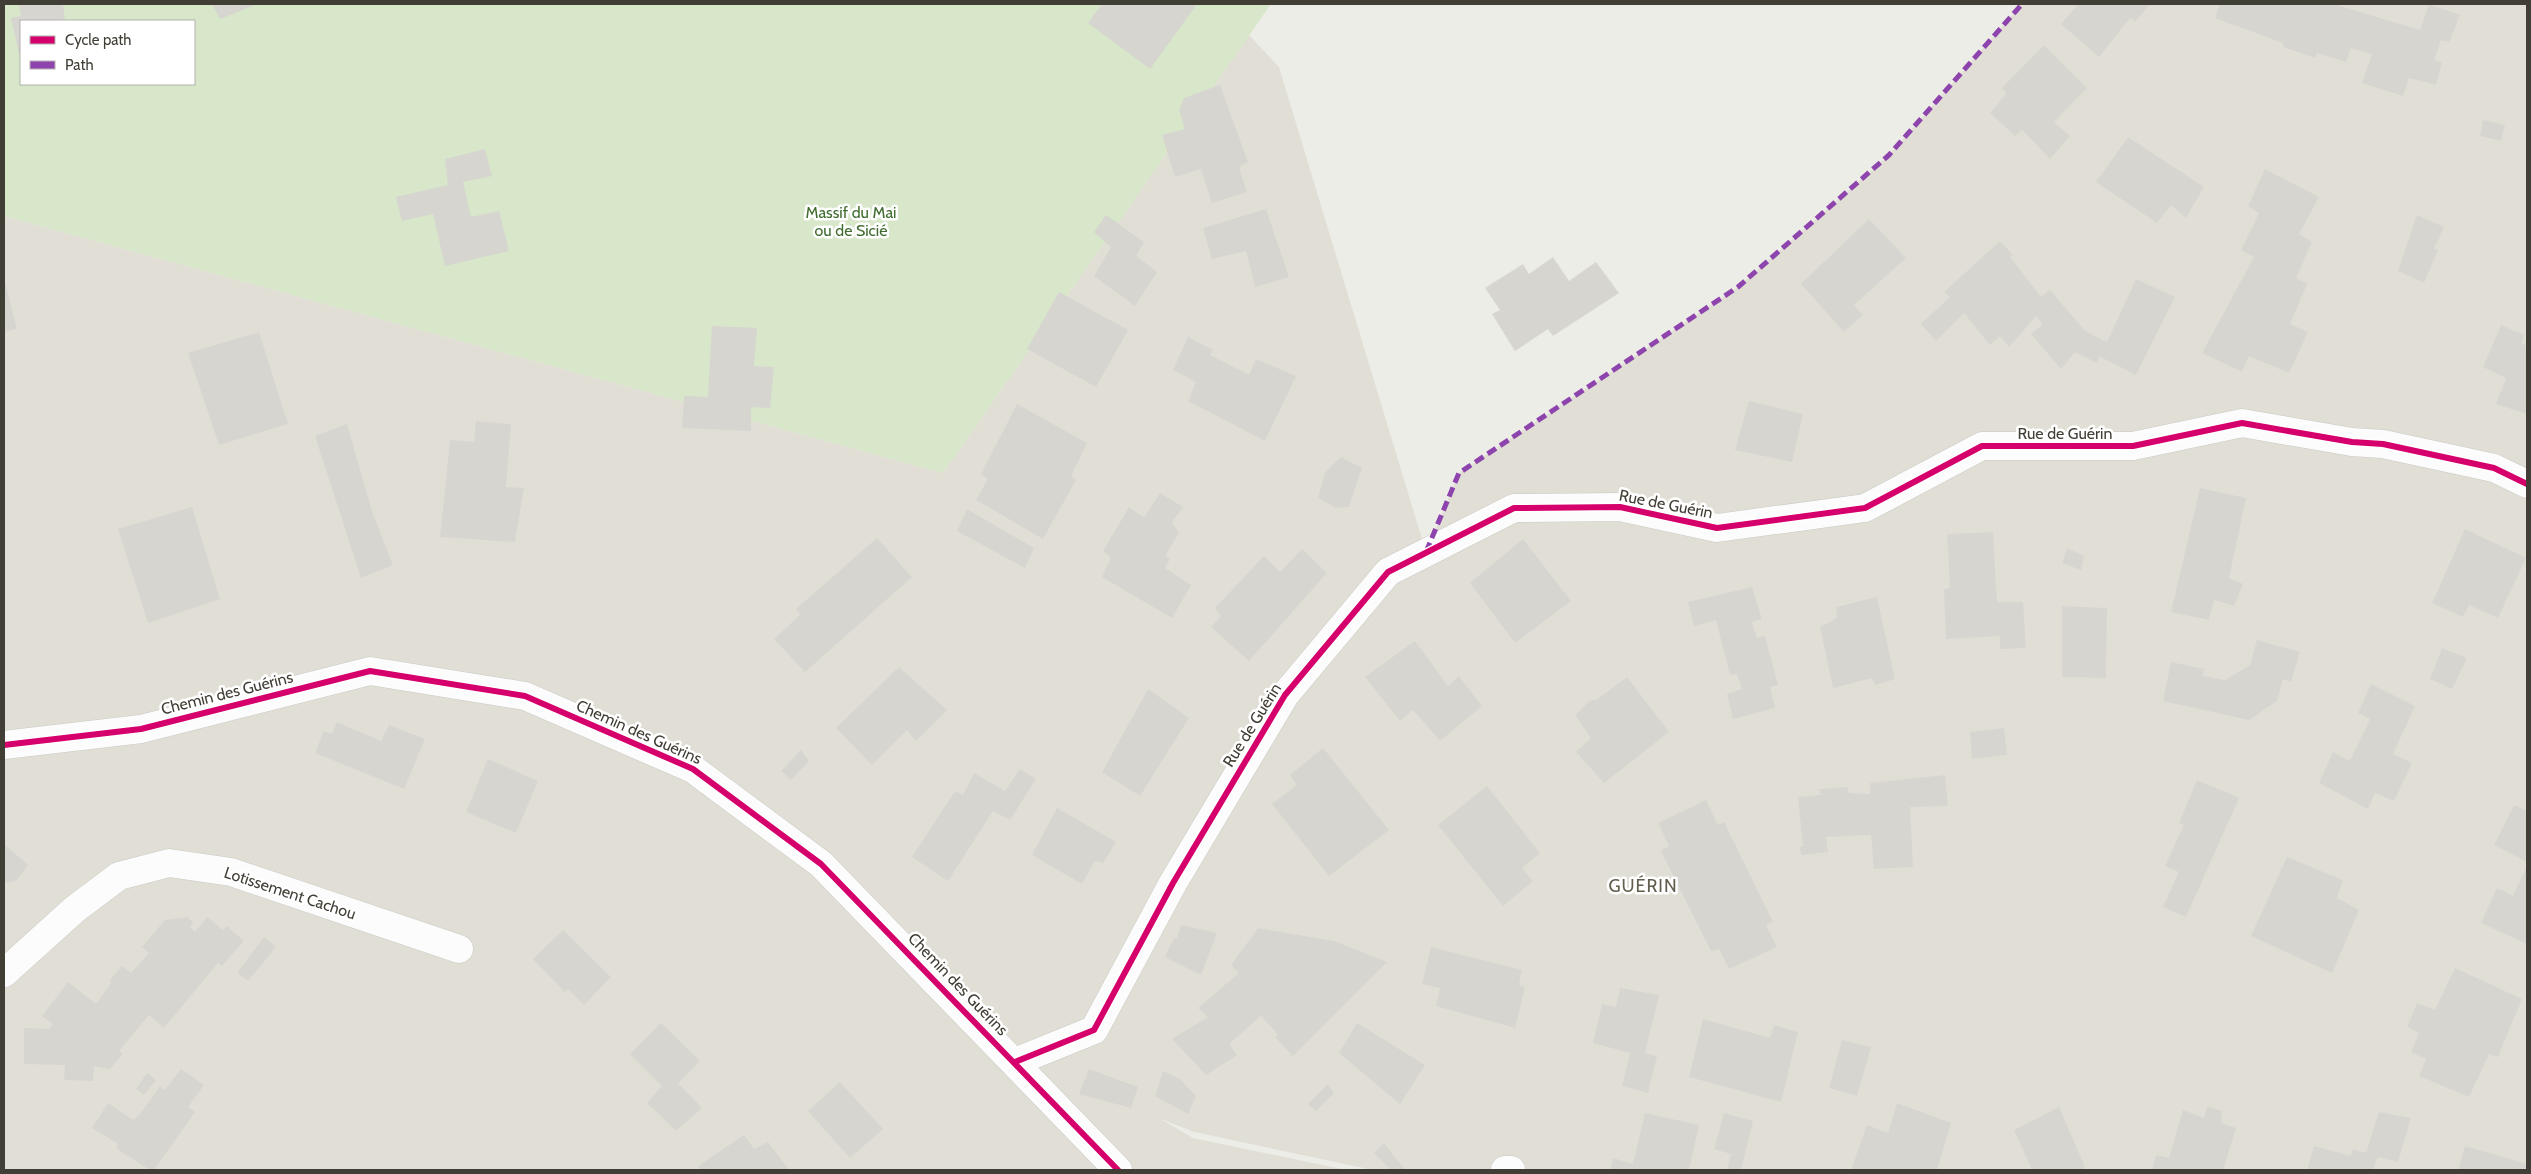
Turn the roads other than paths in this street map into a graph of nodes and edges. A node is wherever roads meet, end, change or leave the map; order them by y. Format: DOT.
graph roads {
  1 [pos="2527,484"];
  2 [pos="4,745"];
  3 [pos="459,949"];
  4 [pos="4,973"];
  5 [pos="1015,1062"];
  6 [pos="1118,1170"];
  7 [pos="1505,1170"];
  8 [pos="1511,1170"];
  1 -- 5 [label="street, Rue de Guérin"];
  2 -- 5 [label="street, Chemin des Guérins"];
  3 -- 4 [label="street, Lotissement Cachou"];
  5 -- 6 [label="street, Chemin des Guérins"];
  7 -- 8 [label="street"];
}
